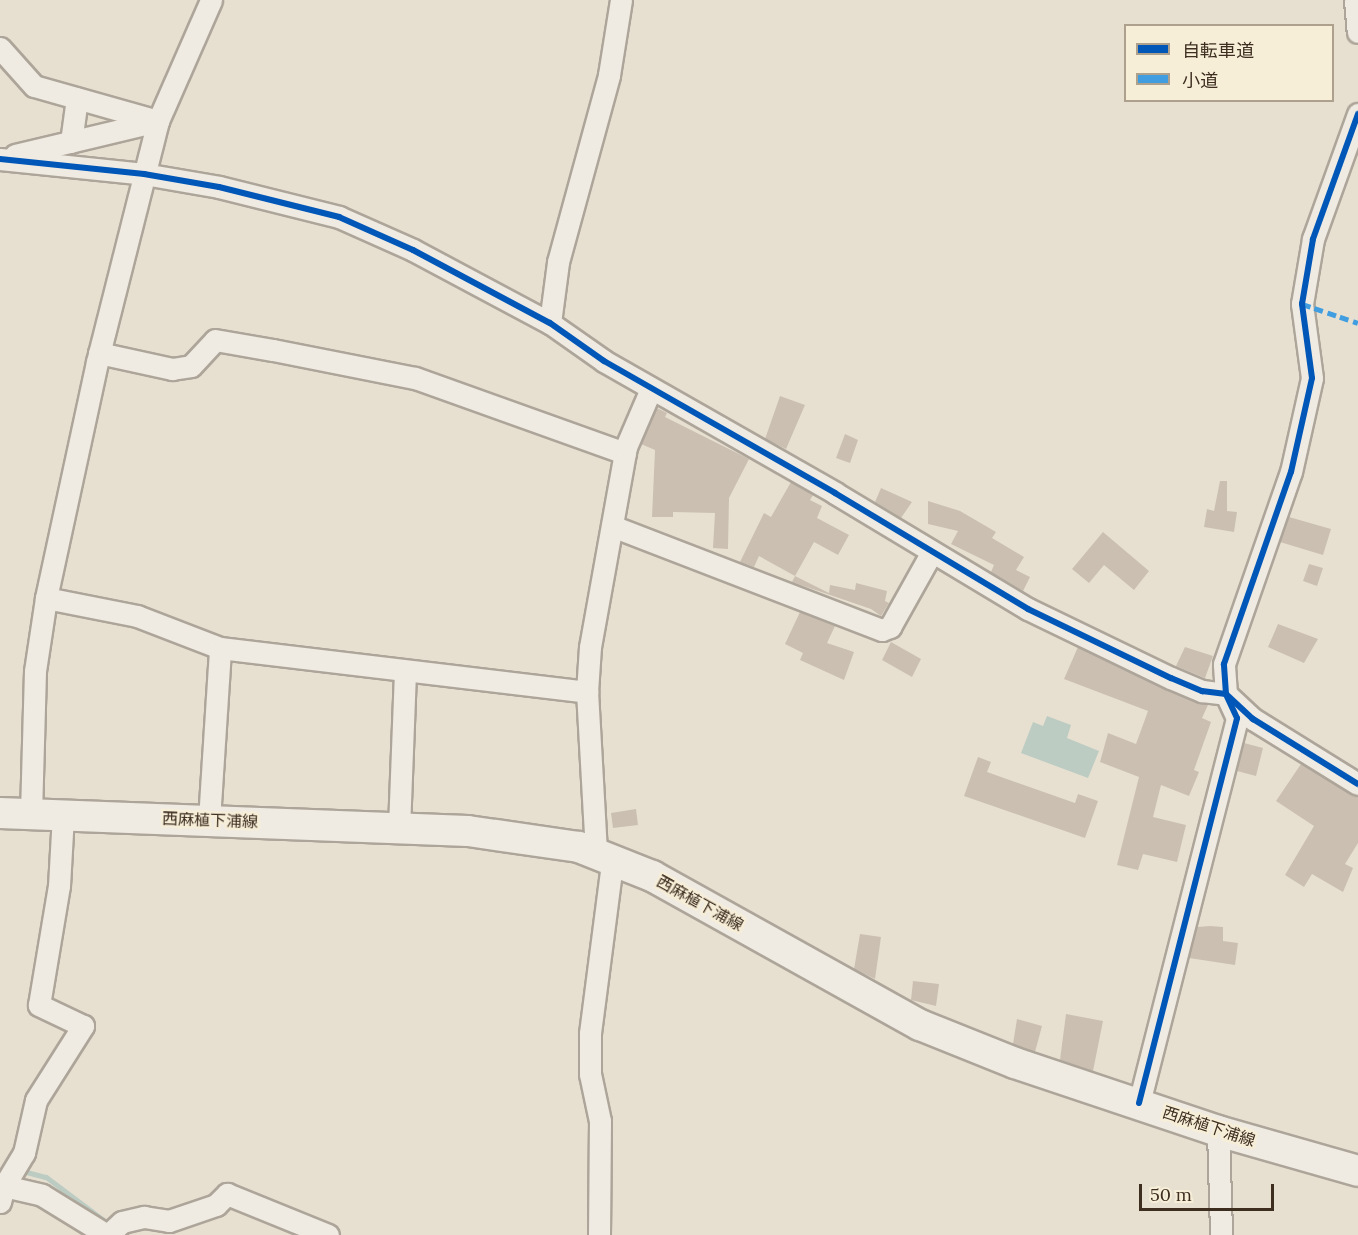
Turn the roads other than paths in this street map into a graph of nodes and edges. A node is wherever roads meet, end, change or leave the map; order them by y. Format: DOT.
graph roads {
  1 [pos="211,0"];
  2 [pos="621,0"];
  3 [pos="1355,0"];
  4 [pos="1358,32"];
  5 [pos="0,48"];
  6 [pos="77,98"];
  7 [pos="1358,114"];
  8 [pos="158,122"];
  9 [pos="71,142"];
  10 [pos="0,159"];
  11 [pos="144,174"];
  12 [pos="550,323"];
  13 [pos="99,353"];
  14 [pos="651,389"];
  15 [pos="625,453"];
  16 [pos="612,526"];
  17 [pos="932,552"];
  18 [pos="46,598"];
  19 [pos="220,648"];
  20 [pos="405,672"];
  21 [pos="587,692"];
  22 [pos="1226,694"];
  23 [pos="1358,784"];
  24 [pos="0,813"];
  25 [pos="30,814"];
  26 [pos="63,815"];
  27 [pos="209,820"];
  28 [pos="399,828"];
  29 [pos="604,854"];
  30 [pos="1139,1103"];
  31 [pos="1218,1131"];
  32 [pos="1358,1171"];
  33 [pos="2,1194"];
  34 [pos="112,1230"];
  35 [pos="326,1234"];
  36 [pos="599,1235"];
  37 [pos="1221,1235"];
  1 -- 8 [label="street"];
  2 -- 12 [label="street"];
  3 -- 4 [label="street"];
  5 -- 6 [label="street"];
  6 -- 8 [label="street"];
  6 -- 9 [label="street"];
  7 -- 22 [label="street"];
  8 -- 9 [label="street"];
  8 -- 11 [label="street"];
  9 -- 10 [label="street"];
  10 -- 11 [label="street"];
  11 -- 12 [label="street"];
  11 -- 13 [label="street"];
  12 -- 14 [label="street"];
  13 -- 15 [label="street"];
  13 -- 18 [label="street"];
  14 -- 15 [label="street"];
  14 -- 17 [label="street"];
  15 -- 16 [label="street"];
  16 -- 17 [label="street"];
  16 -- 21 [label="street"];
  17 -- 22 [label="street"];
  18 -- 19 [label="street"];
  18 -- 25 [label="street"];
  19 -- 20 [label="street"];
  19 -- 27 [label="street"];
  20 -- 21 [label="street"];
  20 -- 28 [label="street"];
  21 -- 29 [label="street"];
  22 -- 23 [label="street"];
  22 -- 30 [label="street"];
  24 -- 25 [label="main road, 西麻植下浦線"];
  25 -- 26 [label="main road, 西麻植下浦線"];
  26 -- 27 [label="main road, 西麻植下浦線"];
  26 -- 33 [label="street"];
  27 -- 28 [label="main road, 西麻植下浦線"];
  28 -- 29 [label="main road, 西麻植下浦線"];
  29 -- 30 [label="main road, 西麻植下浦線"];
  29 -- 36 [label="street"];
  30 -- 31 [label="main road, 西麻植下浦線"];
  31 -- 32 [label="main road, 西麻植下浦線"];
  31 -- 37 [label="street"];
  33 -- 34 [label="street"];
  34 -- 35 [label="street"];
}
